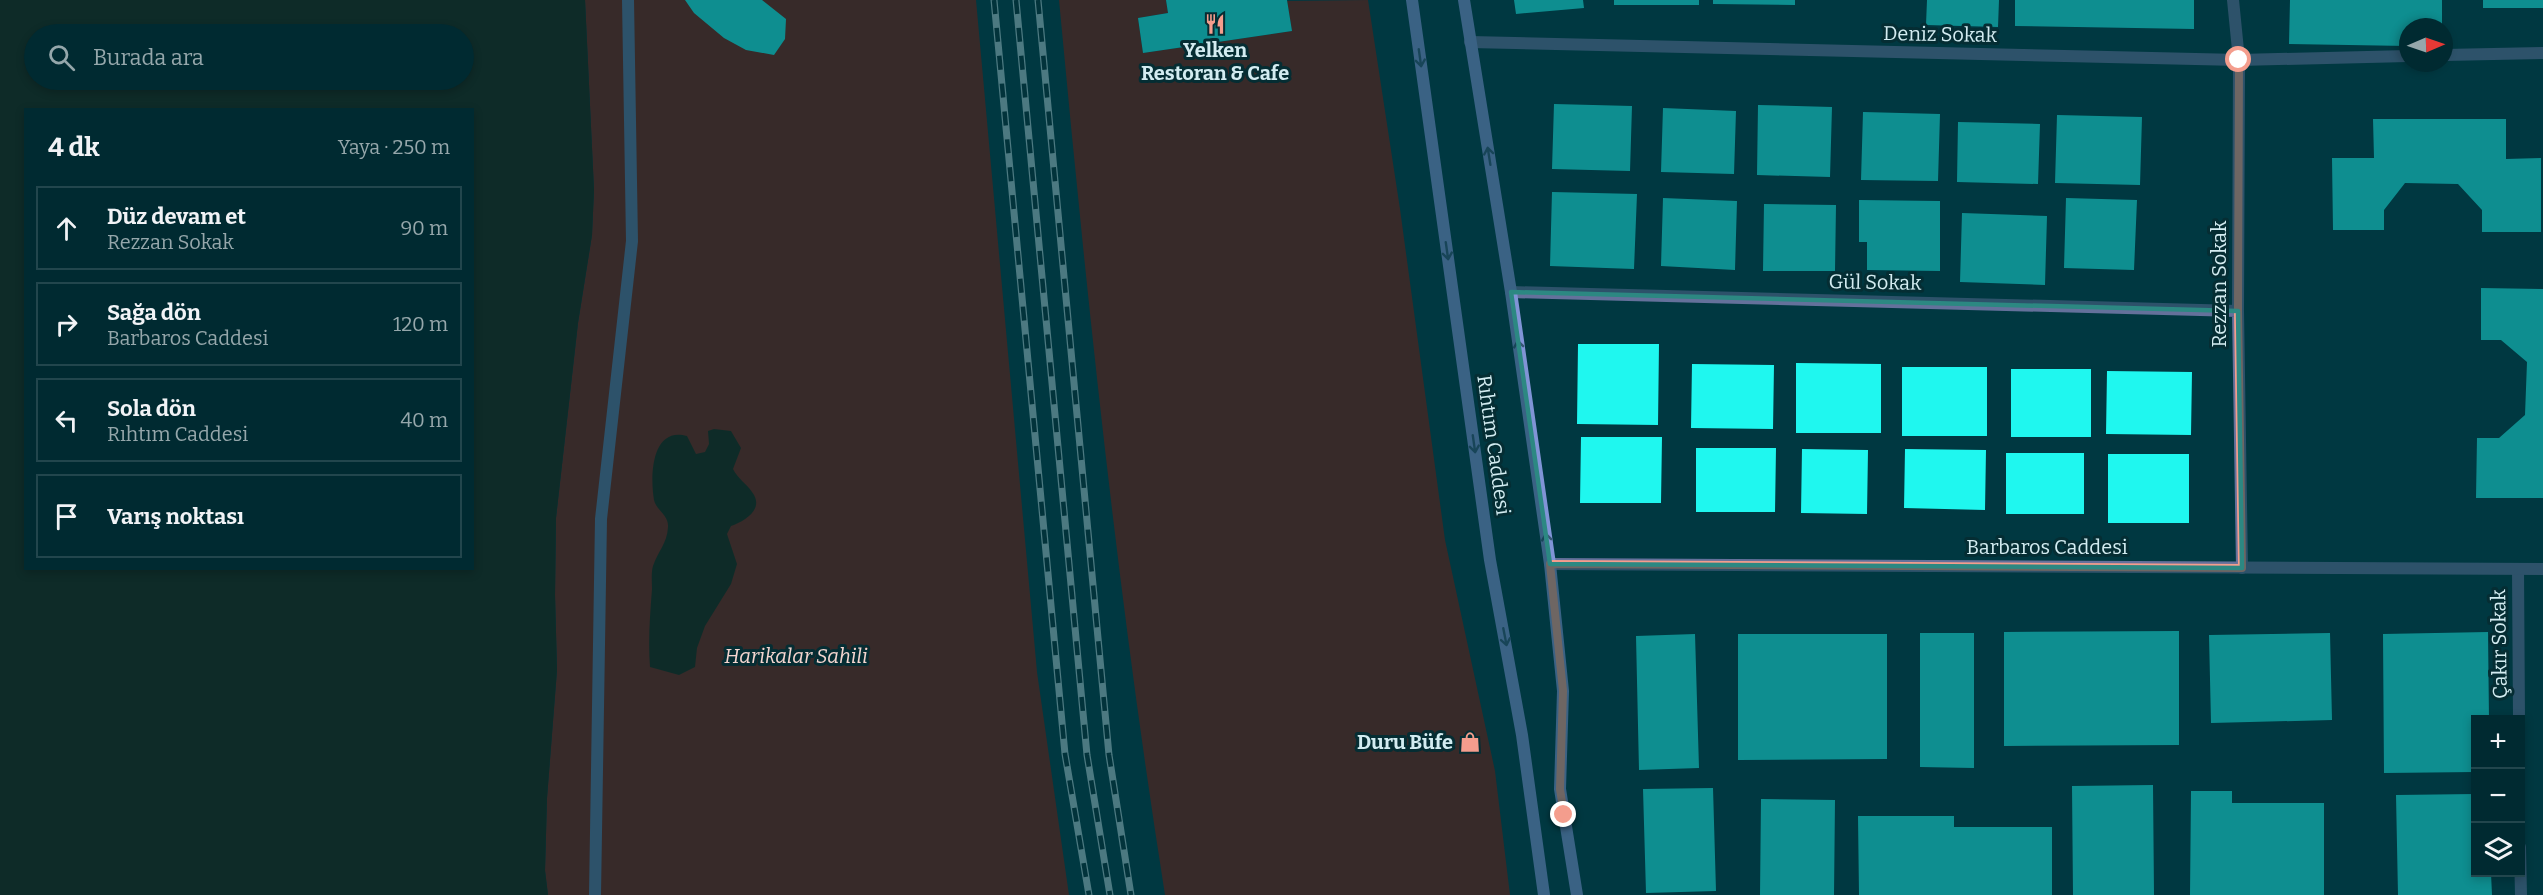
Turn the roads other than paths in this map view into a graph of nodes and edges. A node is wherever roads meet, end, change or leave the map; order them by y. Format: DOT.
graph roads {
  1 [pos="628,0"];
  2 [pos="1412,0"];
  3 [pos="1464,0"];
  4 [pos="2233,0"];
  5 [pos="1470,42"];
  6 [pos="2543,53"];
  7 [pos="2453,55"];
  8 [pos="2399,56"];
  9 [pos="2239,60"];
  10 [pos="1511,292"];
  11 [pos="2238,311"];
  12 [pos="1550,564"];
  13 [pos="2242,568"];
  14 [pos="2518,569"];
  15 [pos="2543,569"];
  16 [pos="2519,715"];
  17 [pos="2521,877"];
  18 [pos="595,895"];
  19 [pos="1544,895"];
  20 [pos="1577,895"];
  21 [pos="2521,895"];
  1 -- 18 [label="street"];
  2 -- 19 [label="main road, Rıhtım Caddesi, one-way"];
  3 -- 5 [label="main road, Rıhtım Caddesi"];
  4 -- 9 [label="street, Rezzan Sokak"];
  5 -- 9 [label="street, Deniz Sokak"];
  10 -- 5 [label="main road, Rıhtım Caddesi, one-way"];
  6 -- 7 [label="street"];
  8 -- 9 [label="street, Deniz Sokak"];
  9 -- 11 [label="street, Rezzan Sokak"];
  10 -- 11 [label="street, Gül Sokak"];
  12 -- 10 [label="main road, Rıhtım Caddesi, one-way"];
  11 -- 13 [label="street, Rezzan Sokak"];
  12 -- 13 [label="street, Barbaros Caddesi"];
  12 -- 20 [label="main road, Rıhtım Caddesi"];
  13 -- 14 [label="street, Barbaros Caddesi"];
  14 -- 15 [label="street, Barbaros Caddesi"];
  14 -- 16 [label="street, Çakır Sokak"];
  17 -- 21 [label="street"];
}
